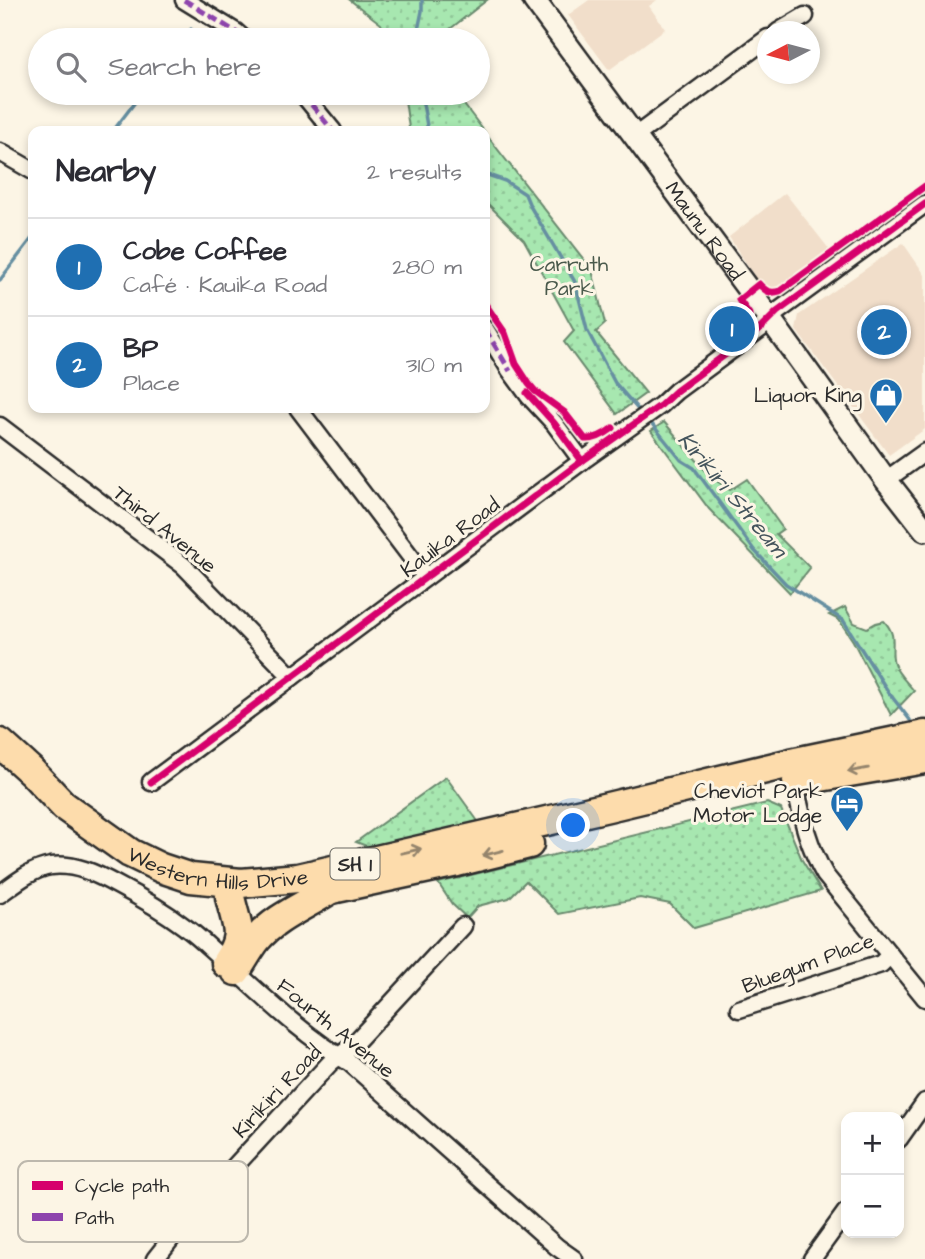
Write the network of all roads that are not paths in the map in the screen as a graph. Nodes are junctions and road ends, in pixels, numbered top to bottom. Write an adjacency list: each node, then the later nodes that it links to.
1 (184, 0): 5 (street)
2 (534, 0): 9 (main road, Maunu Road)
3 (805, 16): 4 (street)
4 (797, 21)
5 (230, 28)
6 (757, 46): 9 (street)
7 (311, 105): 8 (street)
8 (328, 126)
9 (634, 137): 13 (main road, Maunu Road)
10 (0, 152): 11 (street)
11 (28, 169)
12 (925, 204): 13 (street, Kauika Road)
13 (769, 319): 18 (street, Kauika Road); 19 (main road, Maunu Road)
14 (490, 337): 18 (street)
15 (303, 413): 21 (street)
16 (0, 426): 22 (street, Third Avenue)
17 (925, 452): 19 (street)
18 (582, 461): 21 (street, Kauika Road)
19 (886, 480): 20 (main road, Maunu Road)
20 (925, 530)
21 (426, 577): 22 (street, Kauika Road)
22 (292, 677): 28 (street, Kauika Road)
23 (925, 735): 27 (highway, Western Hills Drive / SH 1)
24 (0, 743): 29 (highway, Western Hills Drive / SH 1, one-way to 29)
25 (925, 759): 27 (highway, Western Hills Drive / SH 1, one-way to 27)
26 (0, 768): 32 (highway, Western Hills Drive / SH 1)
27 (793, 772): 29 (highway, Western Hills Drive / SH 1); 34 (street)
28 (151, 782)
29 (610, 816): 30 (highway, Western Hills Drive / SH 1, one-way to 30)
30 (329, 890): 32 (highway, Western Hills Drive / SH 1); 35 (highway)
31 (0, 894): 35 (street, Fourth Avenue)
32 (230, 897): 35 (highway)
33 (463, 926): 38 (street, Kirikiri Road)
34 (890, 955): 36 (street); 37 (street, Bluegum Place)
35 (231, 967): 38 (street, Fourth Avenue)
36 (925, 998)
37 (739, 1009)
38 (338, 1056): 41 (street, Kirikiri Road); 45 (street, Fourth Avenue)
39 (925, 1102): 40 (street)
40 (904, 1132)
41 (240, 1161)
42 (841, 1219): 46 (street)
43 (168, 1242): 44 (street, Kirikiri Road)
44 (155, 1259)
45 (574, 1259)
46 (812, 1259)

